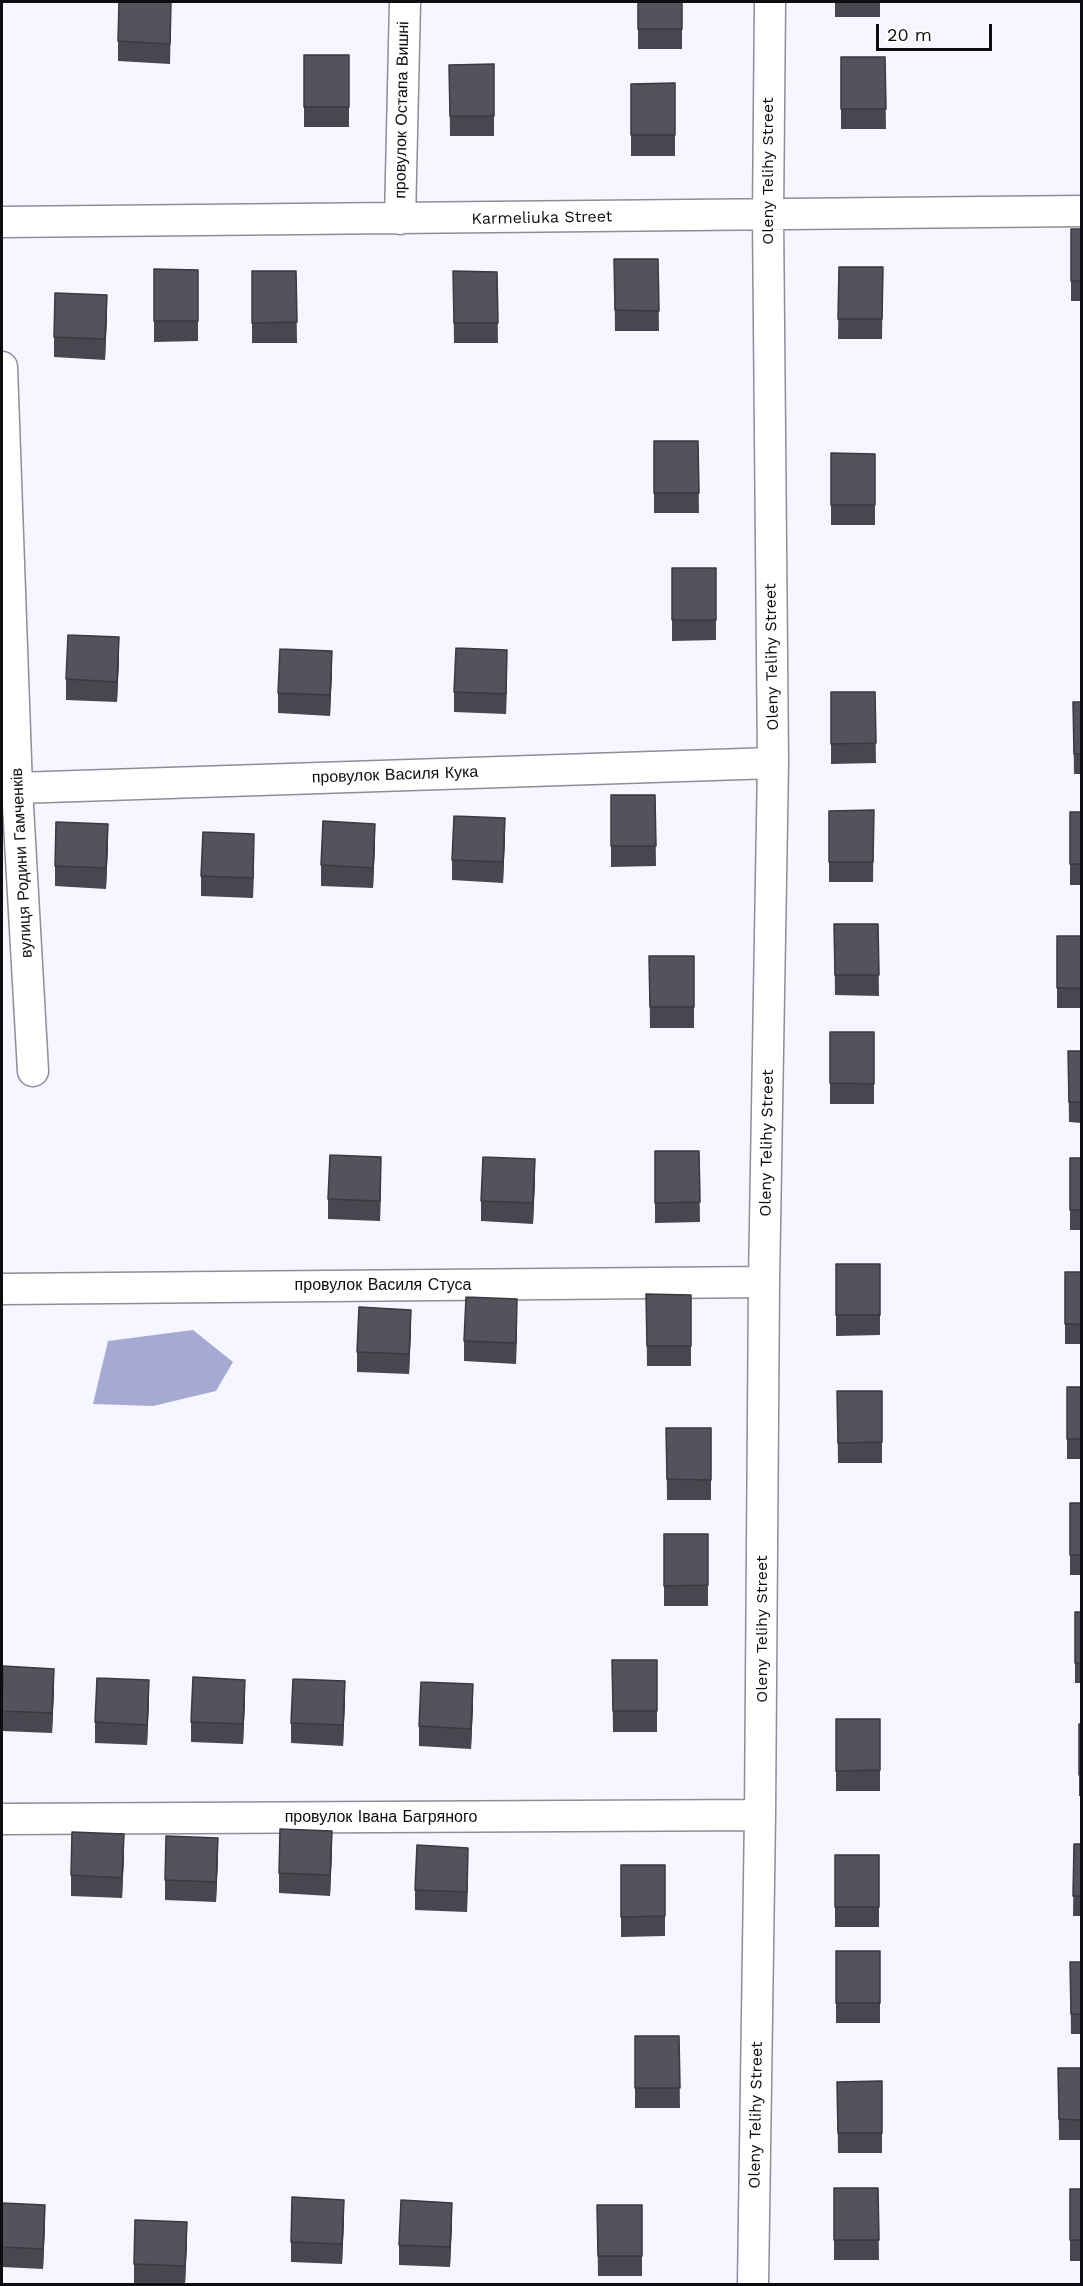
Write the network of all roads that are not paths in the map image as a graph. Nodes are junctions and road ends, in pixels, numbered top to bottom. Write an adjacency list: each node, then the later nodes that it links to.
1 (405, 2): 5 (street, провулок Остапа Вишні)
2 (770, 2): 4 (street, Oleny Telihy Street)
3 (1082, 211): 4 (street, Karmeliuka Street)
4 (768, 216): 5 (street, Karmeliuka Street); 8 (street, Oleny Telihy Street)
5 (400, 219): 6 (street, Karmeliuka Street)
6 (2, 222)
7 (2, 368): 9 (street, вулиця Родини Гамченків)
8 (773, 763): 9 (street, провулок Василя Кука); 11 (street, Oleny Telihy Street)
9 (17, 788): 10 (street, вулиця Родини Гамченків)
10 (33, 1071)
11 (764, 1282): 12 (street, провулок Василя Стуса); 13 (street, Oleny Telihy Street)
12 (2, 1289)
13 (760, 1815): 14 (street, провулок Івана Багряного); 15 (street, Oleny Telihy Street)
14 (2, 1819)
15 (753, 2284)

